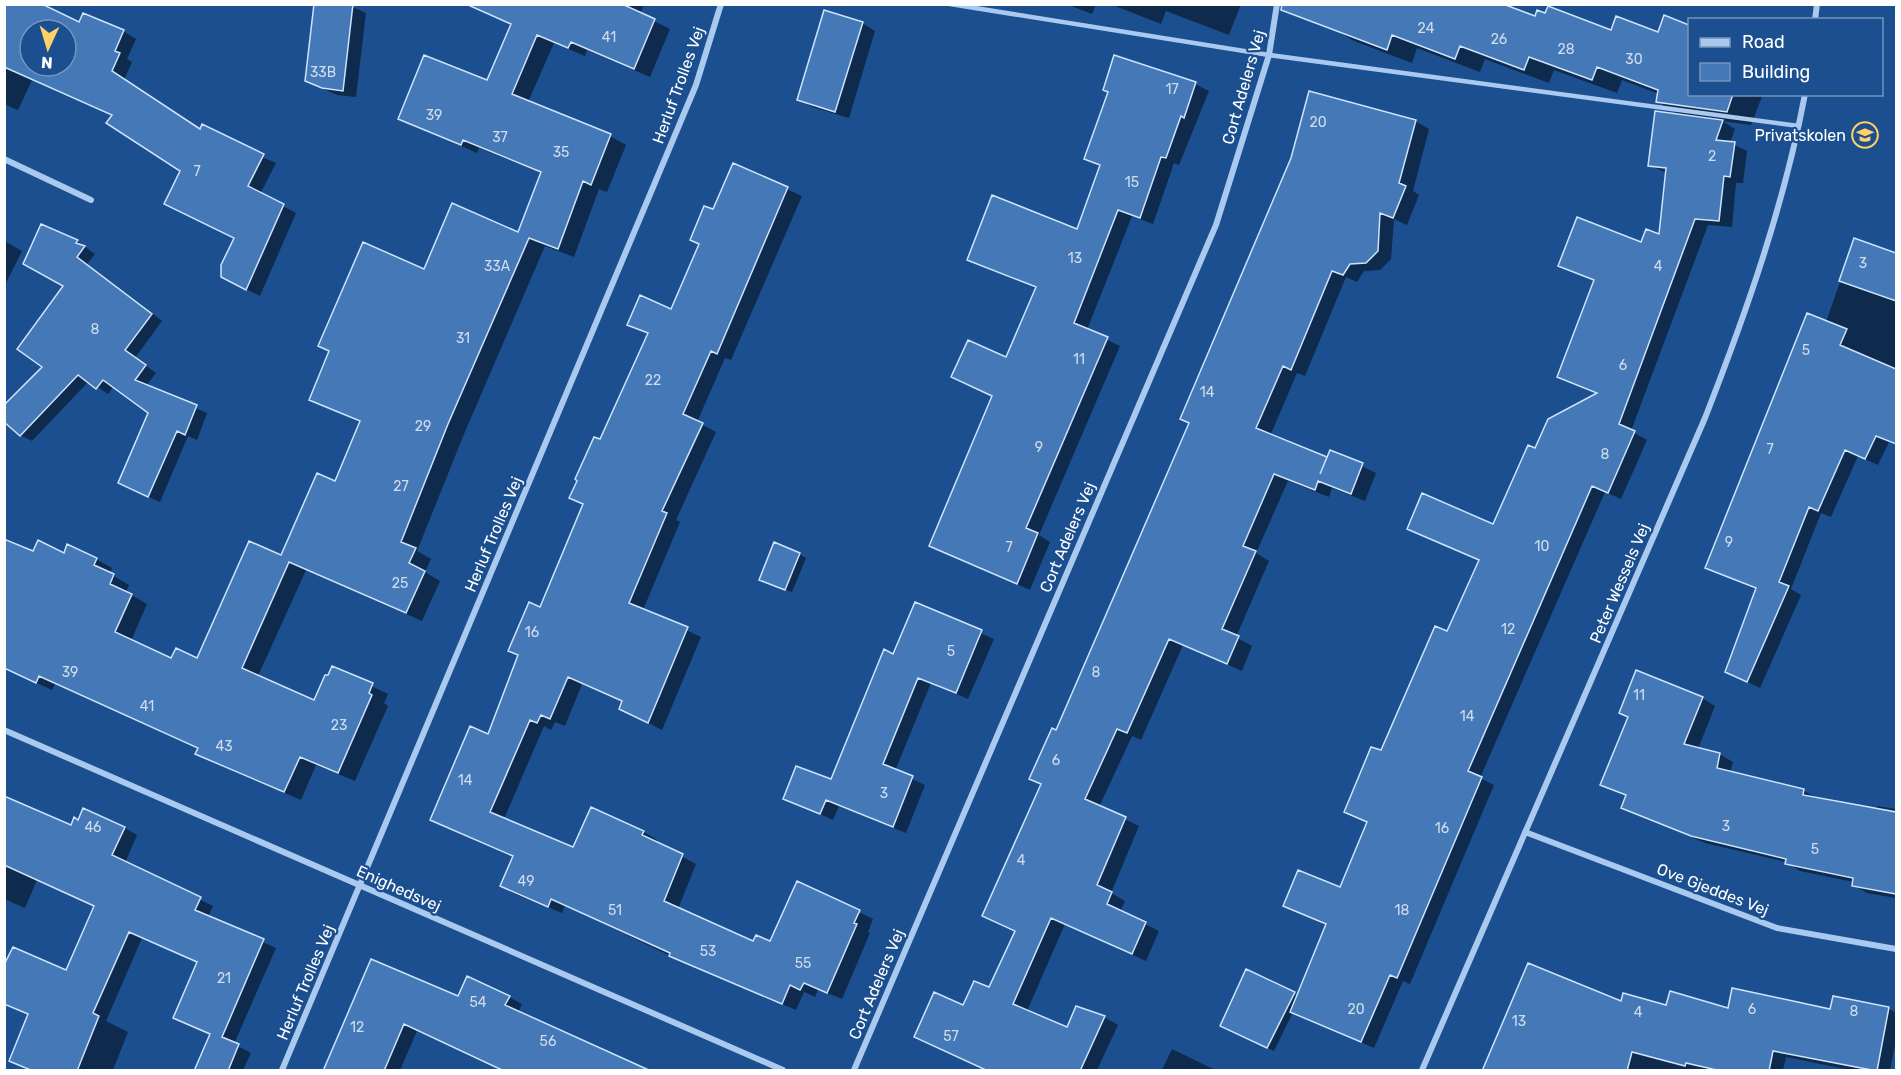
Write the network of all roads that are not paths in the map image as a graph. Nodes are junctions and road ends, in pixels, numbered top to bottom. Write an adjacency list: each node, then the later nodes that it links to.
1 (721, 4): 11 (street, Herluf Trolles Vej)
2 (950, 4): 4 (lane)
3 (1277, 4): 4 (street, Cort Adelers Vej)
4 (1269, 55): 6 (lane); 15 (street, Cort Adelers Vej)
5 (1805, 96): 6 (street, Peter Wessels Vej)
6 (1799, 126): 10 (street, Peter Wessels Vej)
7 (4, 159): 8 (street)
8 (91, 200)
9 (4, 729): 11 (street, Enighedsvej)
10 (1526, 832): 12 (street, Ove Gjeddes Vej); 16 (street, Peter Wessels Vej)
11 (360, 885): 13 (street, Herluf Trolles Vej); 14 (street, Enighedsvej)
12 (1896, 949)
13 (282, 1071)
14 (783, 1071)
15 (854, 1071)
16 (1422, 1071)

